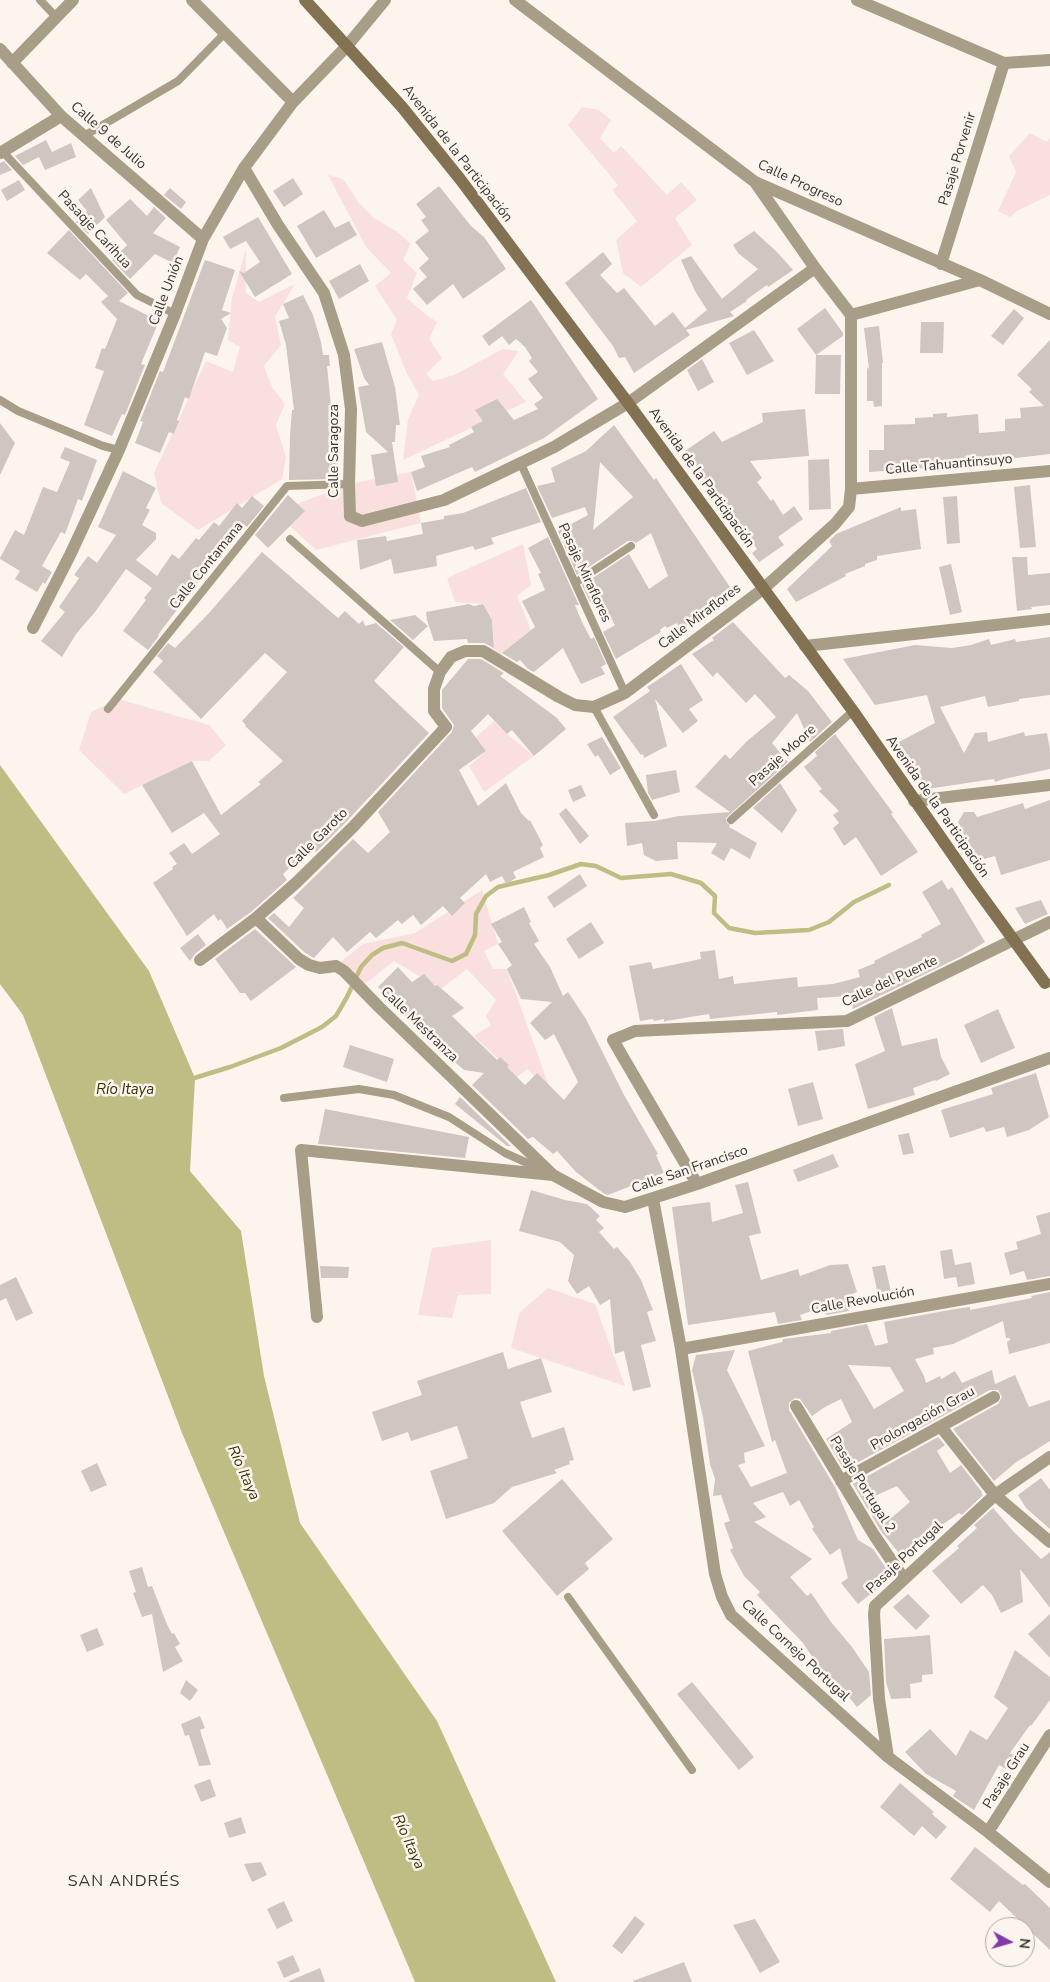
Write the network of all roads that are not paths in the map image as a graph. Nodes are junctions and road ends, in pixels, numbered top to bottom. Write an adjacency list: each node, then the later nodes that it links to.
1 (40, 0): 9 (lane)
2 (74, 0): 9 (street)
3 (192, 0): 10 (street)
4 (305, 0): 11 (main road, Avenida de la Participación)
5 (385, 0): 11 (street, Calle Unión)
6 (515, 0): 21 (street, Calle Progreso)
7 (857, 0): 8 (street)
8 (869, 3): 15 (street)
9 (56, 17): 14 (street)
10 (225, 33): 16 (street); 18 (lane)
11 (347, 46): 16 (street, Calle Unión); 30 (main road, Avenida de la Participación)
12 (0, 49): 14 (street, Calle 9 de Julio)
13 (1050, 60): 15 (street)
14 (12, 63): 17 (street, Calle 9 de Julio)
15 (1004, 63): 23 (street, Pasaje Porvenir)
16 (293, 102): 20 (street, Calle Unión)
17 (61, 116): 18 (street, Calle 9 de Julio); 19 (street)
18 (84, 136): 22 (street, Calle 9 de Julio)
19 (1, 152): 26 (lane, Pasaqje Carihua)
20 (244, 168): 22 (street, Calle Unión); 34 (street, Calle Saragoza)
21 (755, 182): 23 (street, Calle Progreso); 24 (street)
22 (202, 239): 26 (street, Calle Unión)
23 (941, 264): 25 (street, Calle Progreso)
24 (816, 268): 28 (street); 30 (street, Calle Saragoza)
25 (980, 280): 27 (street, Calle Progreso); 28 (street)
26 (175, 314): 31 (street, Calle Unión)
27 (1050, 314)
28 (852, 315): 35 (street, Calle Miraflores)
29 (0, 400): 31 (lane)
30 (628, 403): 32 (street, Calle Saragoza); 39 (main road, Avenida de la Participación)
31 (119, 450): 41 (street, Calle Unión)
32 (520, 464): 34 (street, Calle Saragoza); 38 (lane, Pasaje Miraflores)
33 (1050, 471): 35 (street, Calle Tahuantinsuyo)
34 (349, 484): 46 (lane, Calle Contamana)
35 (851, 489): 39 (street, Calle Miraflores)
36 (290, 539): 43 (lane)
37 (631, 546): 38 (lane)
38 (575, 583): 44 (lane, Pasaje Miraflores)
39 (763, 589): 42 (main road, Avenida de la Participación); 44 (street, Calle Miraflores)
40 (1050, 620): 42 (street)
41 (32, 628)
42 (806, 646): 47 (main road, Avenida de la Participación)
43 (440, 672): 45 (street); 52 (street, Calle Garoto)
44 (625, 693): 45 (street, Calle Miraflores)
45 (594, 707): 50 (lane)
46 (108, 709)
47 (853, 712): 49 (main road, Avenida de la Participación); 51 (lane, Pasaje Moore)
48 (1050, 785): 49 (street)
49 (914, 800): 55 (main road, Avenida de la Participación, bridge)
50 (654, 815)
51 (731, 820)
52 (256, 918): 54 (street, Calle Garoto); 58 (street, Calle Mestranza)
53 (1050, 922): 59 (street, Calle del Puente)
54 (200, 960)
55 (1048, 987)
56 (1050, 1058): 59 (street, Calle San Francisco)
57 (284, 1098): 58 (lane)
58 (553, 1175): 60 (street, Calle San Francisco); 62 (street, Calle San Francisco)
59 (697, 1184): 60 (street, Calle San Francisco)
60 (653, 1199): 63 (street, Calle Cornejo Portugal)
61 (1050, 1284): 63 (street, Calle Revolución)
62 (317, 1317)
63 (681, 1349): 74 (street, Calle Cornejo Portugal)
64 (994, 1397): 66 (street, Prolongación Grau)
65 (796, 1406): 68 (street, Pasaje Portugal 2)
66 (942, 1427): 68 (street, Prolongación Grau); 69 (street)
67 (1050, 1457): 69 (street, Pasaje Portugal)
68 (841, 1482): 71 (street, Pasaje Portugal 2)
69 (996, 1495): 70 (street); 71 (street, Pasaje Portugal)
70 (1050, 1542)
71 (904, 1579): 74 (street, Pasaje Portugal)
72 (568, 1597): 75 (lane)
73 (1050, 1735): 76 (street, Pasaje Grau)
74 (888, 1757): 76 (street, Calle Cornejo Portugal)
75 (692, 1770)
76 (988, 1832): 77 (street, Calle Cornejo Portugal)
77 (1050, 1882)

